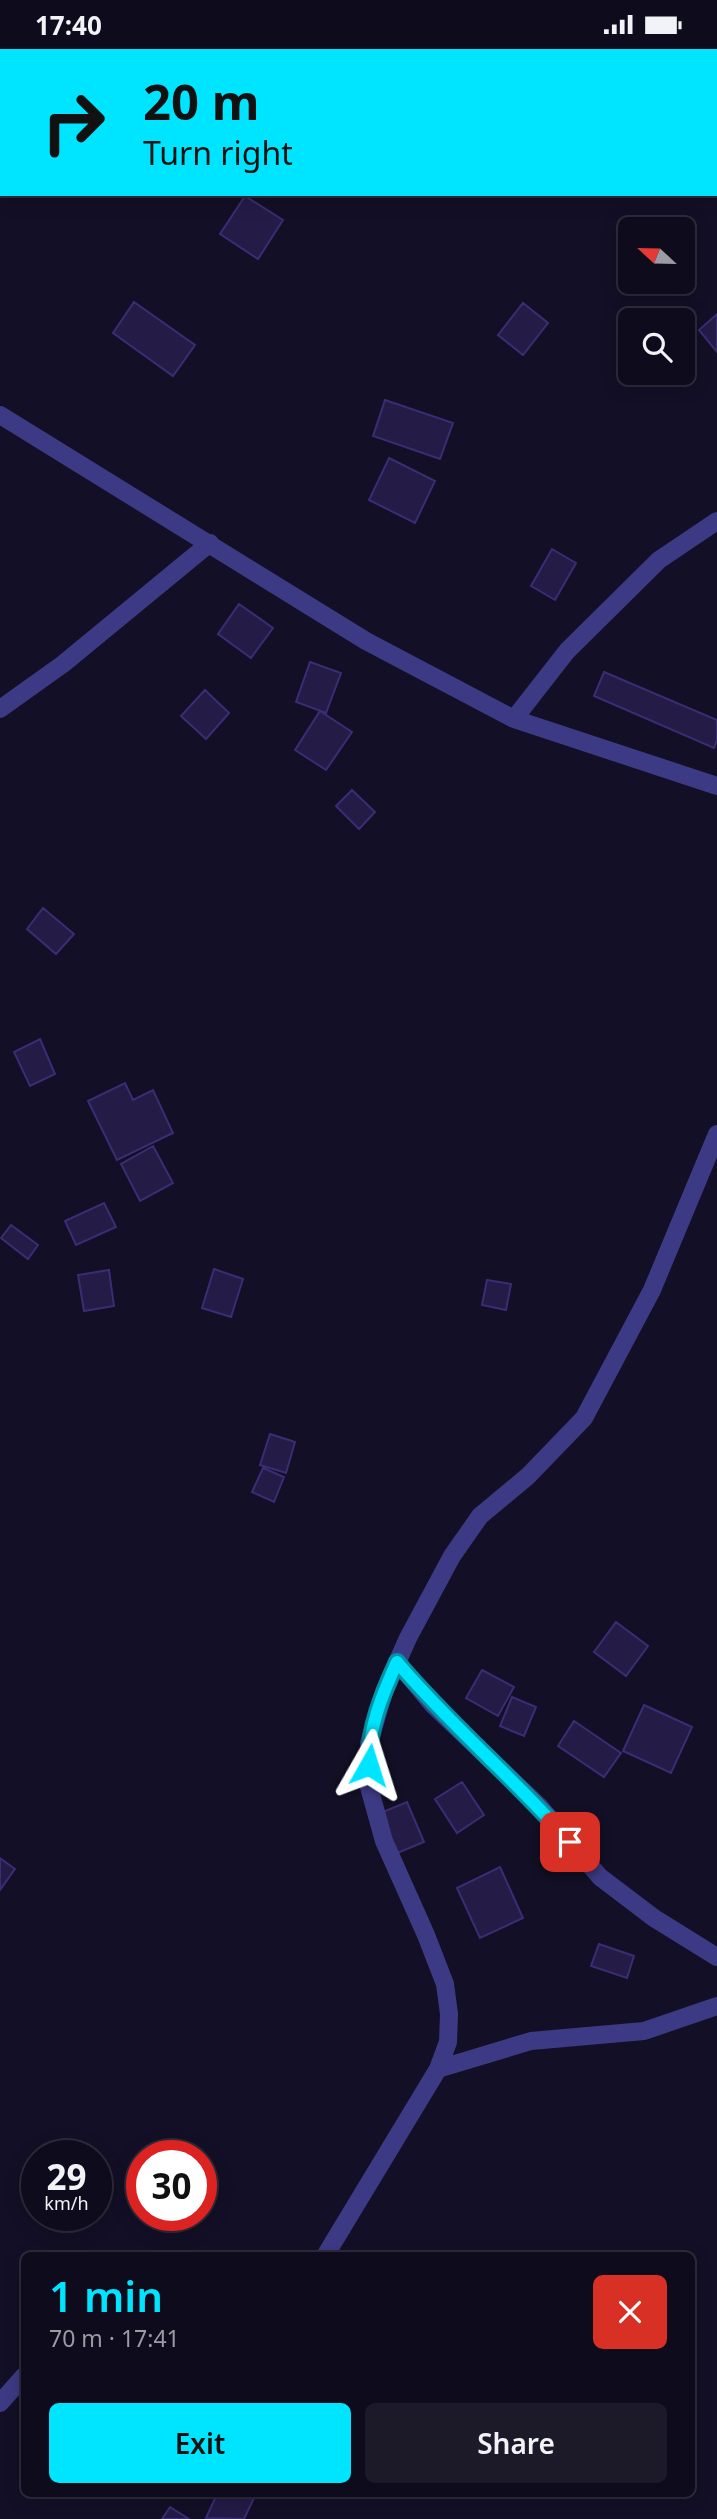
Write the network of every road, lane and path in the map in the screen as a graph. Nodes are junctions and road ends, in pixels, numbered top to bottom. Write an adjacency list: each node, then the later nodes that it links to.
1 (0, 415): 3 (street)
2 (717, 521): 5 (street)
3 (210, 543): 4 (street); 5 (street)
4 (0, 709)
5 (514, 719): 6 (street)
6 (717, 786)
7 (717, 1134): 8 (street)
8 (397, 1662): 9 (street); 11 (street)
9 (717, 1957)
10 (717, 2006): 11 (street)
11 (438, 2070): 12 (street)
12 (327, 2252)
13 (21, 2379): 14 (street)
14 (0, 2403)

